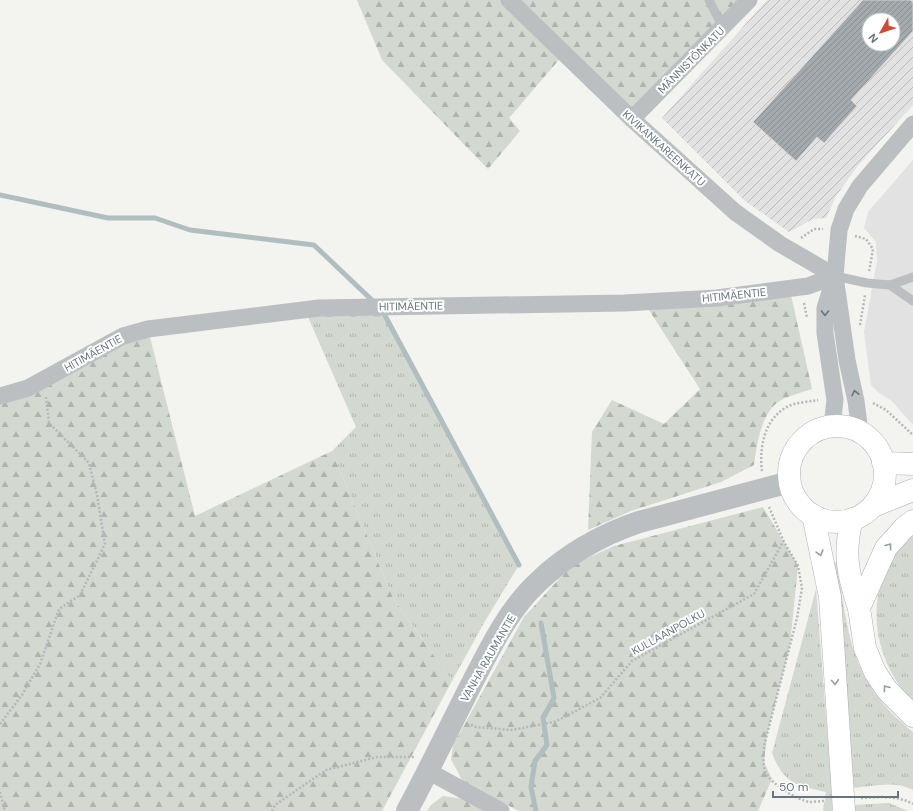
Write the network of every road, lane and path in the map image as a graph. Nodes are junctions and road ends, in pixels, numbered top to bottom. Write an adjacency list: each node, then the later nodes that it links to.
1 (509, 0): 5 (street, KIVIKANKAREENKATU)
2 (709, 0): 4 (lane)
3 (749, 0): 4 (street, MÄNNISTÖNKATU)
4 (723, 28): 5 (street, MÄNNISTÖNKATU)
5 (632, 119): 7 (street, KIVIKANKAREENKATU)
6 (913, 124): 7 (street)
7 (835, 276): 9 (lane); 11 (street, HITIMÄENTIE); 13 (street, one-way to 13); 14 (street, one-way to 7)
8 (913, 277): 9 (lane)
9 (890, 285): 10 (lane)
10 (913, 301)
11 (44, 380): 12 (street, HITIMÄENTIE); 28 (path)
12 (0, 396)
13 (832, 426): 14 (main road); 17 (main road)
14 (860, 432): 15 (main road)
15 (883, 463): 16 (main road); 20 (main road)
16 (913, 464)
17 (790, 482): 18 (street, VANHA RAUMANTIE); 21 (main road)
18 (764, 489): 24 (path); 27 (street, VANHA RAUMANTIE)
19 (913, 490): 20 (main road)
20 (873, 506): 22 (main road)
21 (813, 515): 22 (main road); 33 (main road, one-way to 33)
22 (852, 519): 25 (main road)
23 (913, 521): 25 (main road, one-way to 23)
24 (784, 542): 27 (path, KULLAANPOLKU); 31 (path)
25 (859, 608): 26 (main road, one-way to 25)
26 (913, 716)
27 (455, 717): 29 (street, VANHA RAUMANTIE)
28 (0, 724)
29 (432, 764): 35 (path); 36 (street, VANHA RAUMANTIE); 37 (street)
30 (0, 792): 34 (path)
31 (825, 801)
32 (913, 804): 33 (path)
33 (852, 805)
34 (6, 811)
35 (272, 811)
36 (407, 811)
37 (501, 811)

